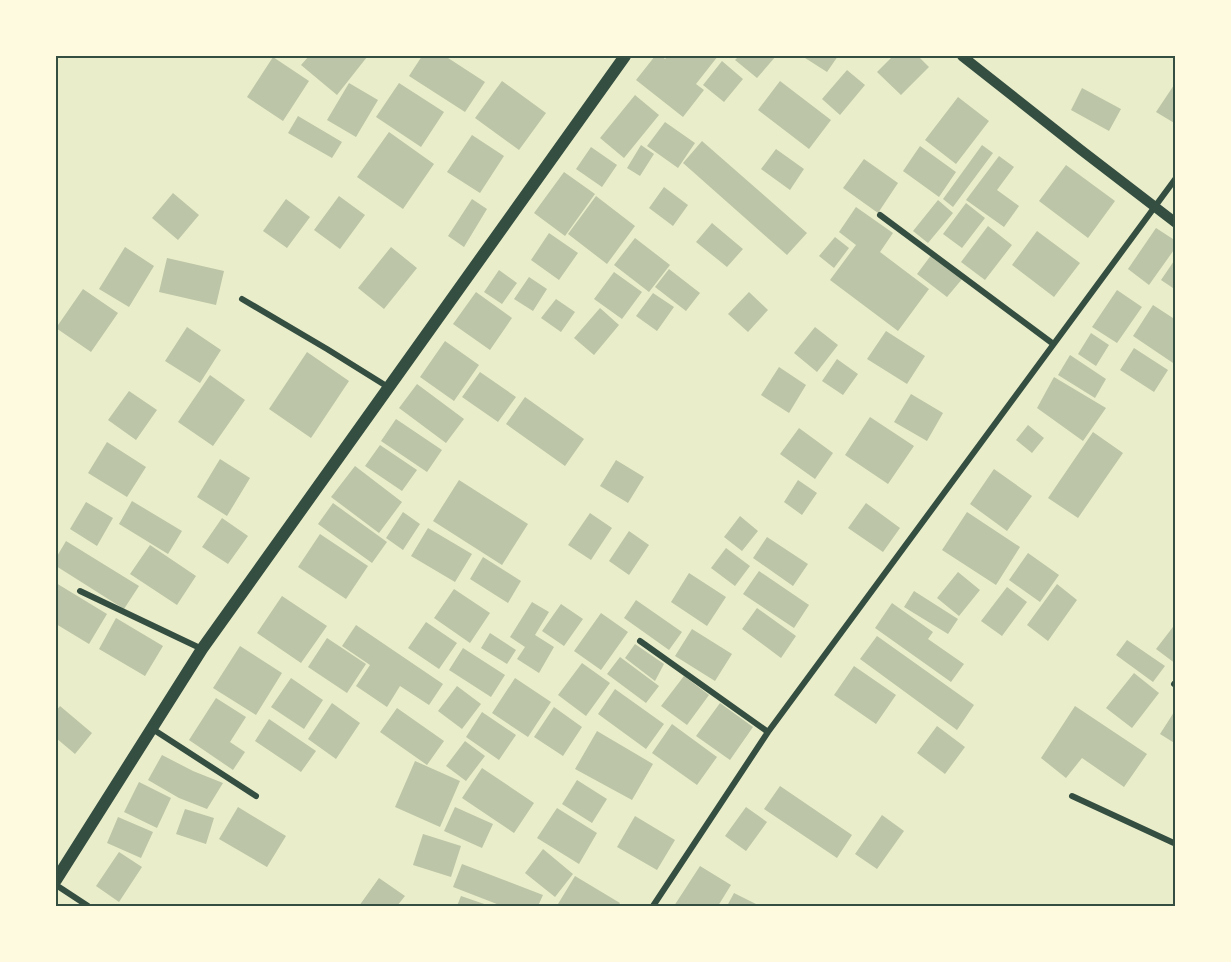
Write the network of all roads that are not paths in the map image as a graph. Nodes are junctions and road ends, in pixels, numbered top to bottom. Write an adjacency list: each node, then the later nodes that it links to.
1 (625, 56): 9 (main road)
2 (962, 56): 4 (street)
3 (1176, 178): 4 (street)
4 (1154, 205): 6 (street); 8 (street)
5 (880, 215): 8 (street)
6 (1176, 223)
7 (242, 299): 9 (street)
8 (1052, 343): 14 (street)
9 (388, 387): 12 (main road)
10 (80, 591): 12 (street)
11 (640, 641): 14 (street)
12 (202, 649): 13 (main road)
13 (151, 728): 15 (street); 18 (main road)
14 (768, 732): 21 (street)
15 (256, 796)
16 (1072, 796): 17 (street)
17 (1176, 844)
18 (56, 879)
19 (56, 885): 20 (street)
20 (88, 906)
21 (653, 906)

